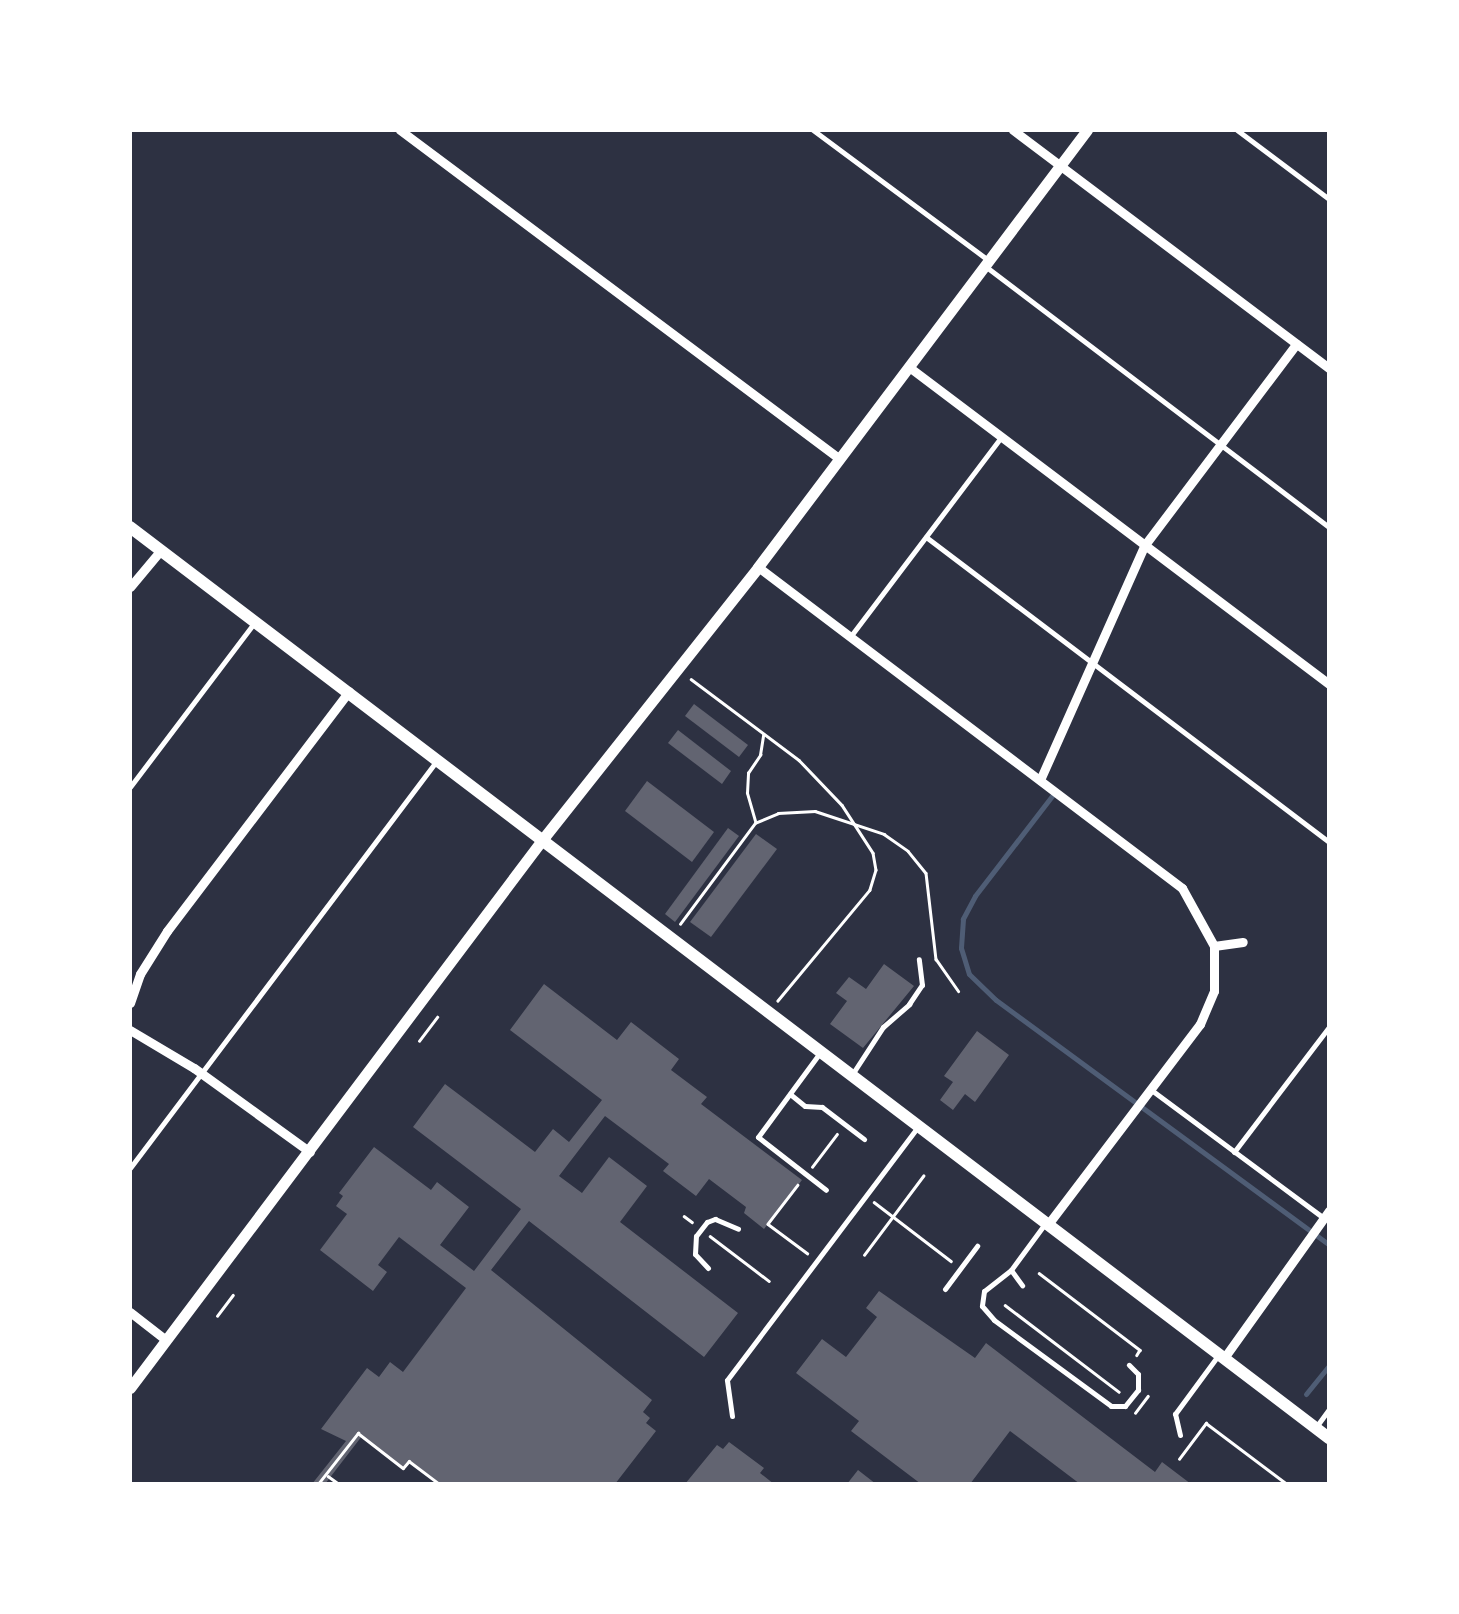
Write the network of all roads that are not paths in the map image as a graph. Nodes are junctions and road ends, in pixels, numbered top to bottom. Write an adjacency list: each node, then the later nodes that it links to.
1 (400, 130): 14 (street)
2 (813, 130): 8 (lane)
3 (1013, 130): 6 (street)
4 (1088, 130): 6 (street)
5 (1237, 130): 7 (lane)
6 (1060, 166): 8 (street); 9 (street)
7 (1329, 199)
8 (987, 263): 10 (street); 13 (lane)
9 (1296, 344): 11 (street); 13 (street)
10 (909, 368): 12 (street); 14 (street)
11 (1329, 368)
12 (1001, 437): 17 (lane); 18 (street)
13 (1220, 444): 15 (lane); 18 (street)
14 (840, 459): 20 (street)
15 (1329, 526)
16 (130, 527): 19 (main road)
17 (926, 536): 23 (lane); 24 (lane)
18 (1144, 546): 24 (street); 25 (street)
19 (161, 550): 21 (street); 22 (main road)
20 (758, 568): 23 (street); 30 (street)
21 (130, 588)
22 (256, 620): 26 (main road); 29 (lane)
23 (850, 637): 28 (street)
24 (1094, 664): 28 (street); 31 (lane)
25 (1329, 684)
26 (349, 690): 27 (main road); 35 (street)
27 (438, 760): 30 (main road); 39 (lane)
28 (1040, 780): 33 (street)
29 (130, 787)
30 (542, 840): 38 (main road); 45 (street)
31 (1329, 842)
32 (1243, 942): 33 (street)
33 (1214, 946): 41 (street)
34 (919, 959): 40 (lane)
35 (130, 1003)
36 (1329, 1028): 46 (lane)
37 (130, 1030): 39 (street)
38 (821, 1052): 40 (main road); 42 (lane)
39 (200, 1072): 45 (street); 47 (lane)
40 (852, 1075): 43 (main road)
41 (1150, 1089): 46 (lane); 50 (street)
42 (790, 1094): 44 (lane); 48 (lane)
43 (918, 1126): 50 (main road); 63 (lane)
44 (864, 1139)
45 (310, 1152): 58 (street)
46 (1234, 1152): 49 (lane)
47 (130, 1167)
48 (826, 1190)
49 (1326, 1215): 59 (street)
50 (1047, 1224): 54 (lane); 59 (main road)
51 (738, 1229): 53 (lane)
52 (976, 1246): 56 (lane)
53 (708, 1268)
54 (1011, 1270): 55 (lane); 60 (lane)
55 (1022, 1285)
56 (945, 1289)
57 (130, 1312): 58 (street)
58 (166, 1340): 61 (street)
59 (1221, 1356): 64 (main road); 65 (lane)
60 (1129, 1365)
61 (130, 1388)
62 (1329, 1409): 64 (lane)
63 (732, 1416)
64 (1316, 1428): 66 (main road)
65 (1180, 1435)
66 (1329, 1438)

